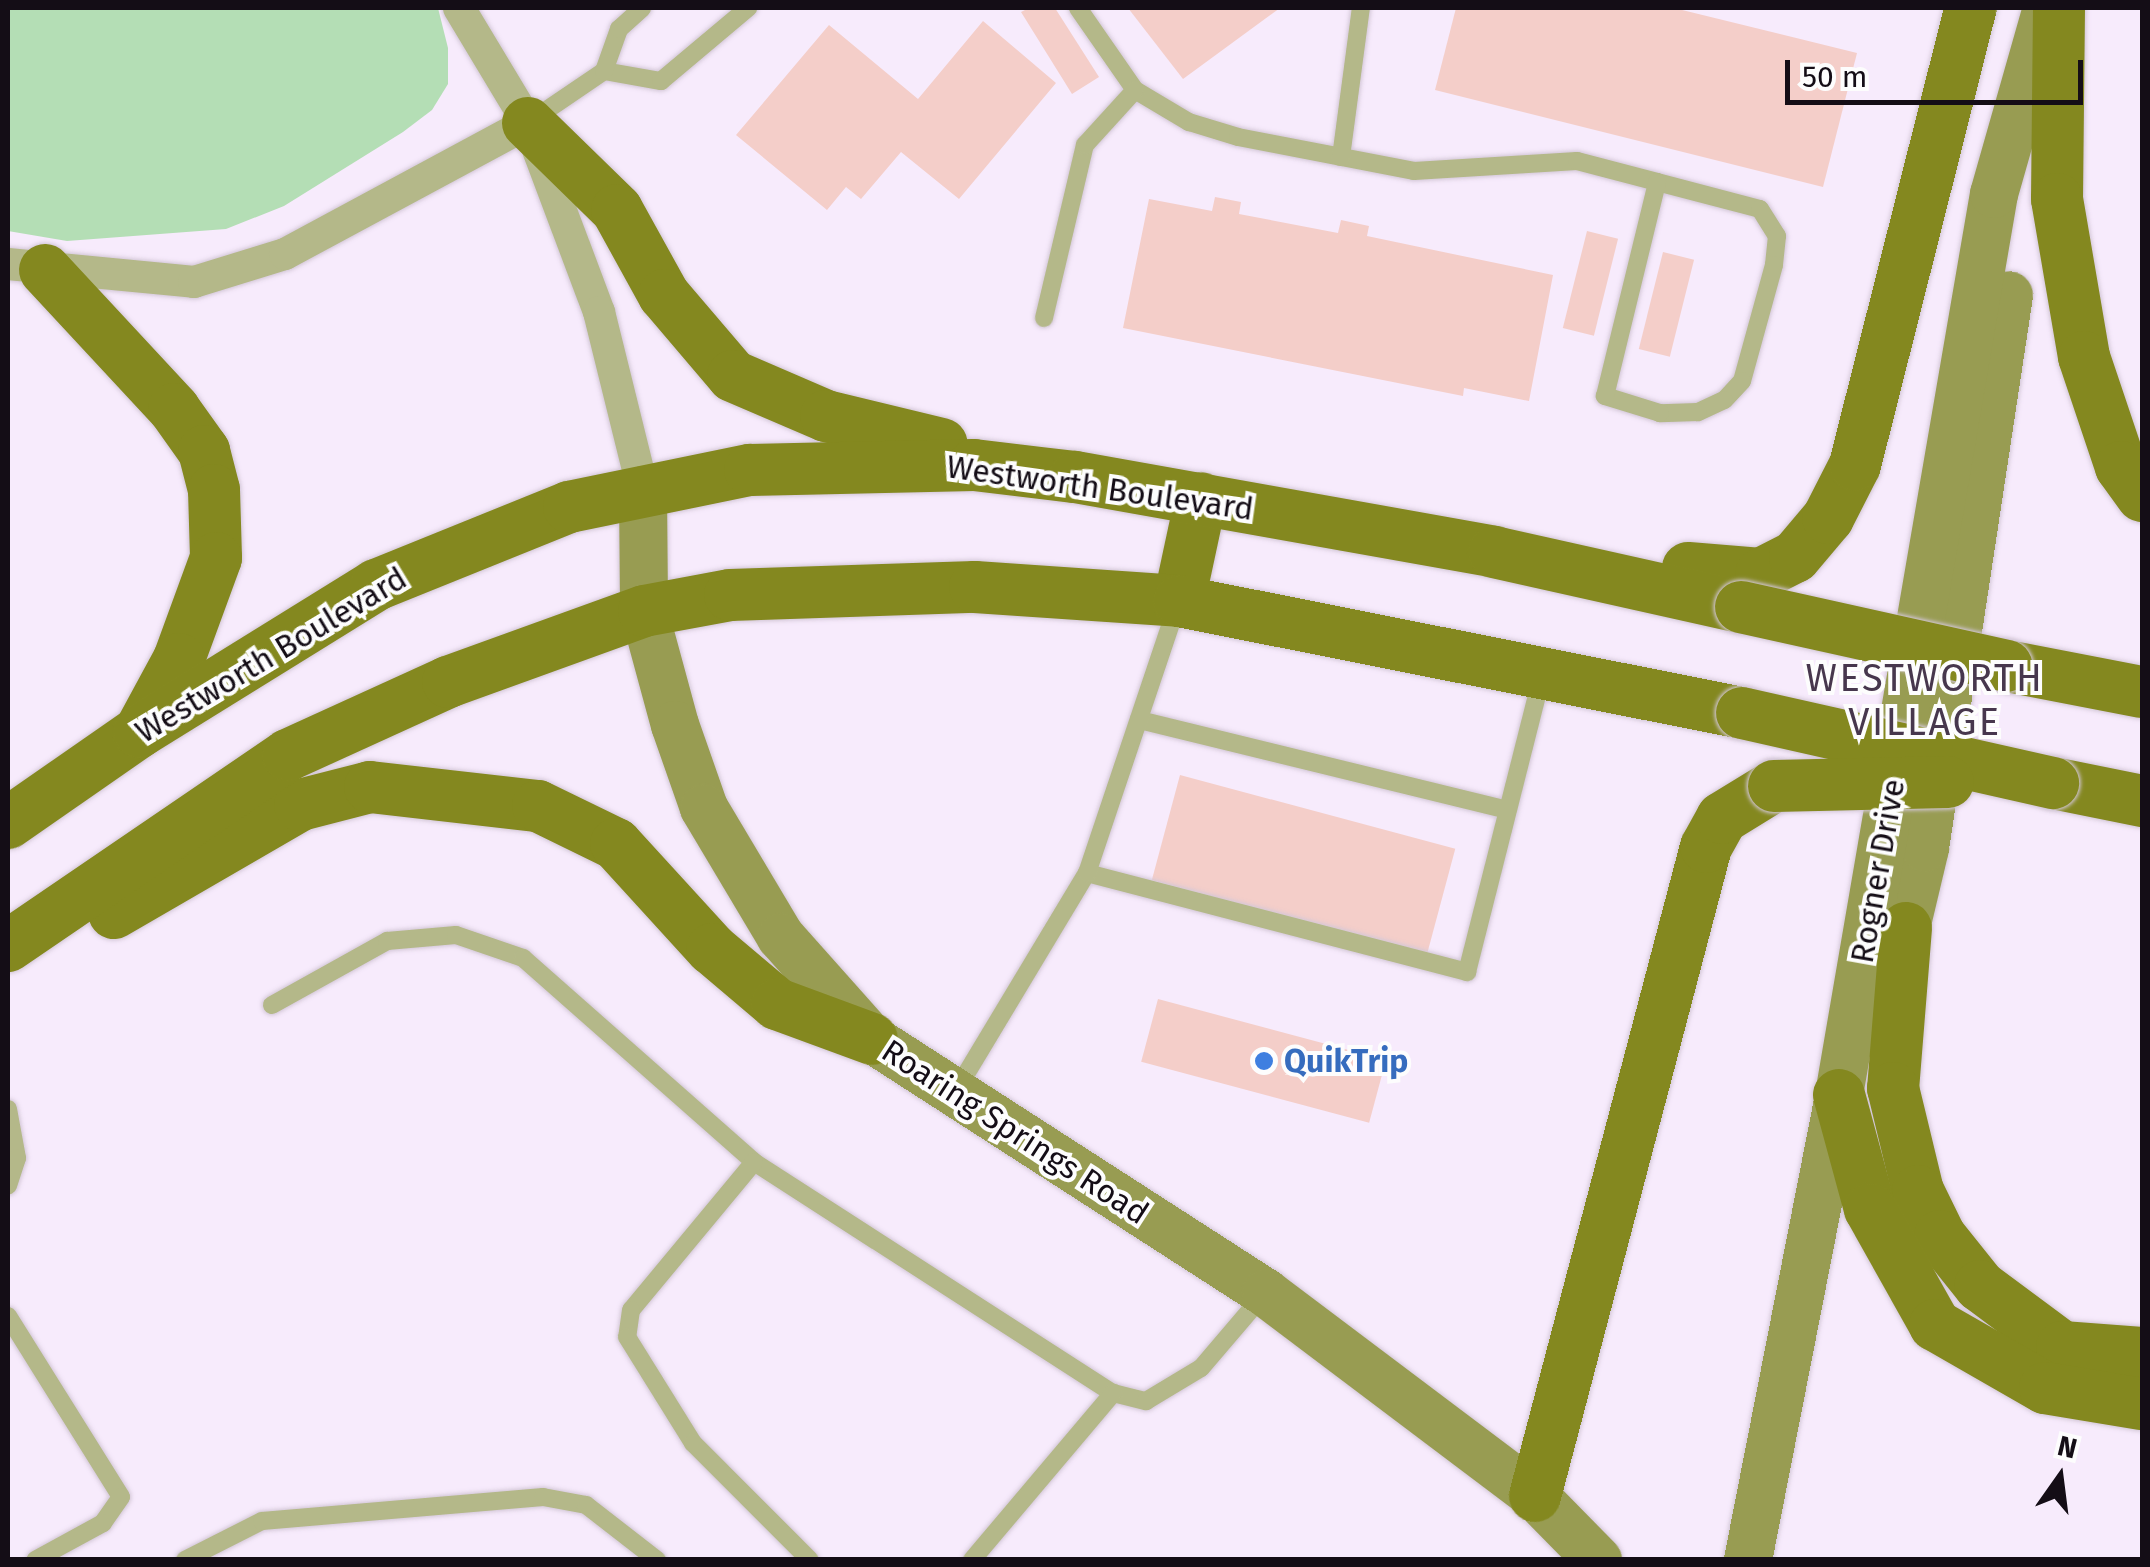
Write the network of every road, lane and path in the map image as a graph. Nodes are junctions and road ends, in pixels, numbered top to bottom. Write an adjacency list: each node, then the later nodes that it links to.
1 (459, 8): 10 (street)
2 (642, 8): 8 (lane)
3 (748, 8): 8 (lane)
4 (1078, 8): 9 (lane)
5 (1361, 8): 11 (lane)
6 (1970, 8): 19 (main road)
7 (2053, 8): 17 (main road); 31 (street, Rogner Drive); 36 (street, Rogner Drive)
8 (604, 70): 10 (lane)
9 (1136, 90): 11 (lane); 14 (lane)
10 (528, 123): 13 (street); 15 (main road); 16 (street)
11 (1341, 157): 12 (lane)
12 (1657, 182): 12 (lane)
13 (26, 267): 25 (main road)
14 (1044, 318)
15 (1075, 477): 16 (main road, Westworth Boulevard); 18 (main road, Westworth Boulevard)
16 (644, 490): 21 (street, Roaring Springs Road); 25 (main road, Westworth Boulevard)
17 (2142, 496)
18 (1201, 498): 19 (main road, Westworth Boulevard); 20 (main road)
19 (1494, 552): 23 (main road, Westworth Boulevard, bridge)
20 (1179, 601): 21 (main road); 22 (main road); 24 (lane)
21 (644, 611): 32 (main road); 35 (street, Roaring Springs Road)
22 (1542, 674): 26 (main road, bridge); 28 (lane)
23 (2142, 692)
24 (1139, 720): 28 (lane); 30 (lane)
25 (139, 732): 29 (main road, Westworth Boulevard)
26 (2053, 783): 27 (main road); 46 (main road, bridge)
27 (2134, 804)
28 (1508, 810): 30 (lane)
29 (8, 823)
30 (1087, 873): 37 (lane)
31 (1906, 928): 43 (main road)
32 (8, 946)
33 (8, 969): 35 (main road)
34 (272, 1005): 39 (lane)
35 (872, 1038): 37 (street, Roaring Springs Road)
36 (1839, 1095): 45 (main road); 53 (street, Rogner Drive)
37 (952, 1096): 41 (street, Roaring Springs Road)
38 (8, 1108): 40 (lane)
39 (754, 1162): 44 (lane); 50 (lane)
40 (8, 1186)
41 (1266, 1293): 44 (lane); 46 (street, Roaring Springs Road)
42 (8, 1316): 47 (lane)
43 (2142, 1353)
44 (1112, 1393): 51 (lane)
45 (2142, 1404)
46 (1535, 1496): 52 (street, Roaring Springs Road)
47 (36, 1560)
48 (184, 1560): 49 (lane)
49 (657, 1560)
50 (810, 1560)
51 (972, 1560)
52 (1598, 1560)
53 (1748, 1560)

